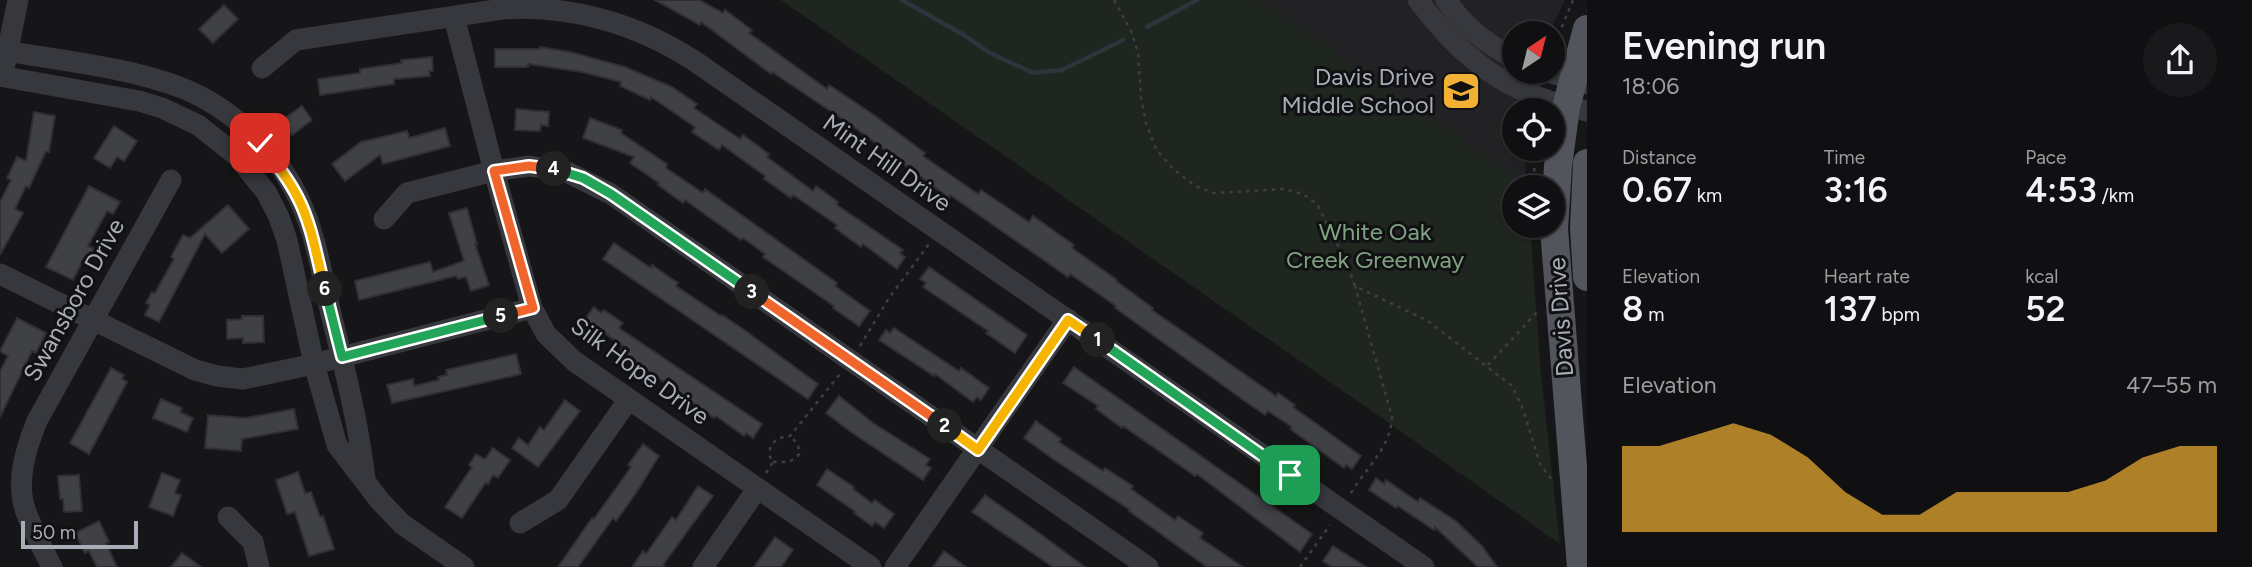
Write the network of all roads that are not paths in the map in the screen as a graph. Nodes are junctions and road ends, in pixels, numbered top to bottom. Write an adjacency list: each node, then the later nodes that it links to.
1 (18, 0): 6 (street)
2 (1418, 0): 10 (street)
3 (1446, 0): 7 (street)
4 (454, 17): 8 (street, Mint Hill Drive); 12 (street, Silk Hope Drive); 18 (street, Mint Hill Drive)
5 (1587, 29): 10 (main road, Davis Drive)
6 (4, 51): 9 (street); 20 (street)
7 (1502, 52)
8 (262, 68)
9 (1, 76): 21 (street)
10 (1572, 91): 36 (main road, Davis Drive)
11 (1587, 163): 16 (main road, Davis Drive)
12 (494, 171): 14 (street); 17 (street, Silk Hope Drive); 23 (street)
13 (171, 180): 19 (street, Swansboro Drive)
14 (384, 219)
15 (0, 274): 19 (street)
16 (1587, 277)
17 (533, 308): 20 (street); 22 (street, Silk Hope Drive)
18 (1068, 320): 23 (street); 35 (street, Mint Hill Drive)
19 (93, 321): 21 (street); 28 (street, Swansboro Drive)
20 (342, 357): 21 (street); 24 (street)
21 (314, 364): 24 (street)
22 (629, 399): 25 (street, Silk Hope Drive); 27 (street)
23 (978, 450): 33 (street); 34 (street)
24 (365, 481): 30 (street)
25 (757, 489): 31 (street); 32 (street, Silk Hope Drive)
26 (228, 517): 29 (street)
27 (520, 523)
28 (52, 567)
29 (259, 567)
30 (464, 567)
31 (703, 567)
32 (871, 567)
33 (895, 567)
34 (1148, 567)
35 (1424, 567)
36 (1581, 567)

